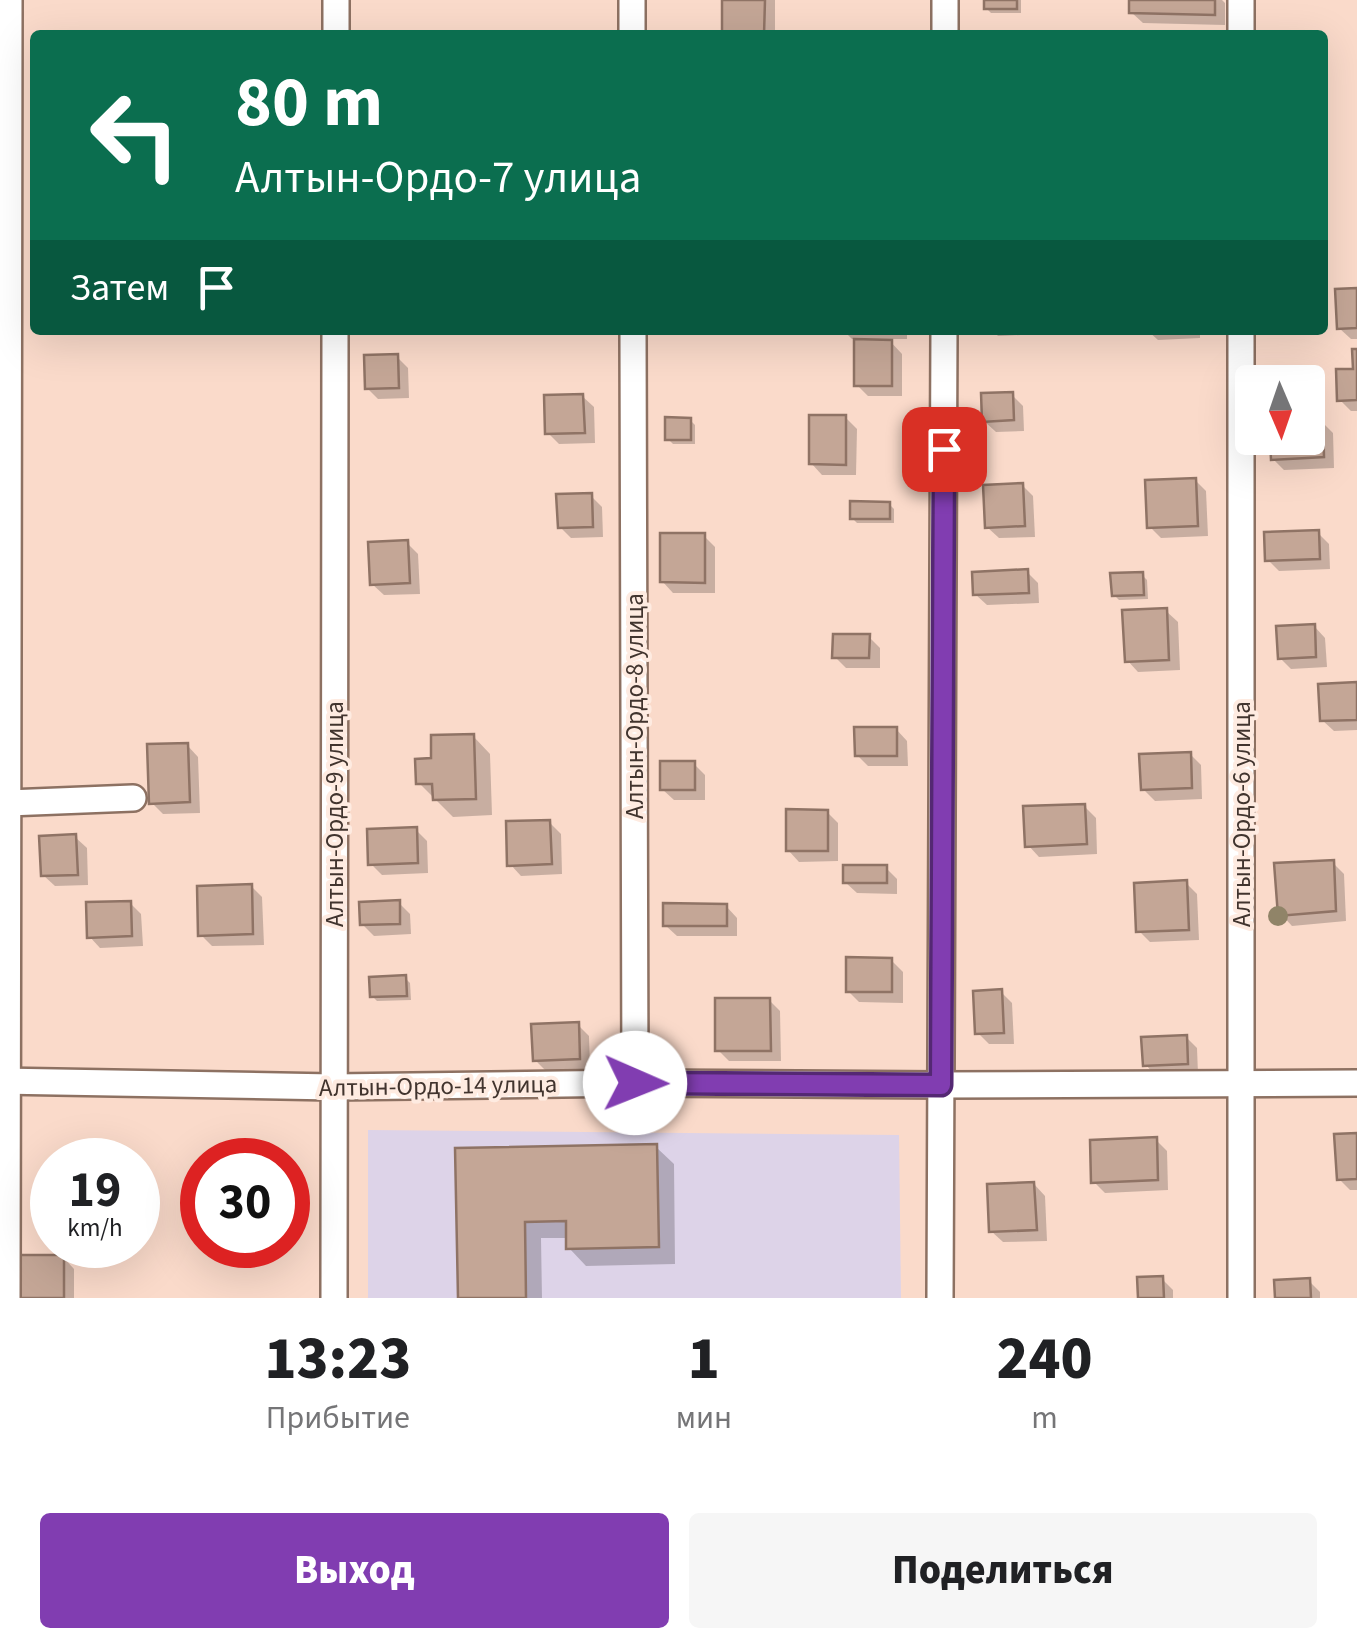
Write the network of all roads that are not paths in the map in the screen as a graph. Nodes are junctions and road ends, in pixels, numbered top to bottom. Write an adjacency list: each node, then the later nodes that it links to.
1 (9, 0): 15 (street)
2 (336, 0): 6 (street)
3 (632, 0): 7 (street)
4 (945, 0): 8 (street)
5 (1241, 0): 9 (street)
6 (336, 30)
7 (632, 30)
8 (945, 30)
9 (1241, 30)
10 (335, 335): 21 (street, Алтын-Ордо-9 улица)
11 (633, 335): 17 (street, Алтын-Ордо-8 улица)
12 (944, 335): 20 (street)
13 (1241, 335): 18 (street, Алтын-Ордо-6 улица)
14 (133, 798): 15 (street)
15 (8, 803): 16 (street)
16 (4, 1081): 21 (street, Алтын-Ордо-14 улица); 22 (street)
17 (635, 1083): 20 (street, Алтын-Ордо-14 улица); 21 (street, Алтын-Ордо-14 улица)
18 (1241, 1083): 19 (street, Алтын-Ордо-14 улица); 20 (street, Алтын-Ордо-14 улица); 25 (street, Алтын-Ордо-6 улица)
19 (1357, 1083)
20 (941, 1085): 24 (street)
21 (333, 1087): 23 (street, Алтын-Ордо-9 улица)
22 (7, 1298)
23 (334, 1298)
24 (940, 1298)
25 (1240, 1298)

